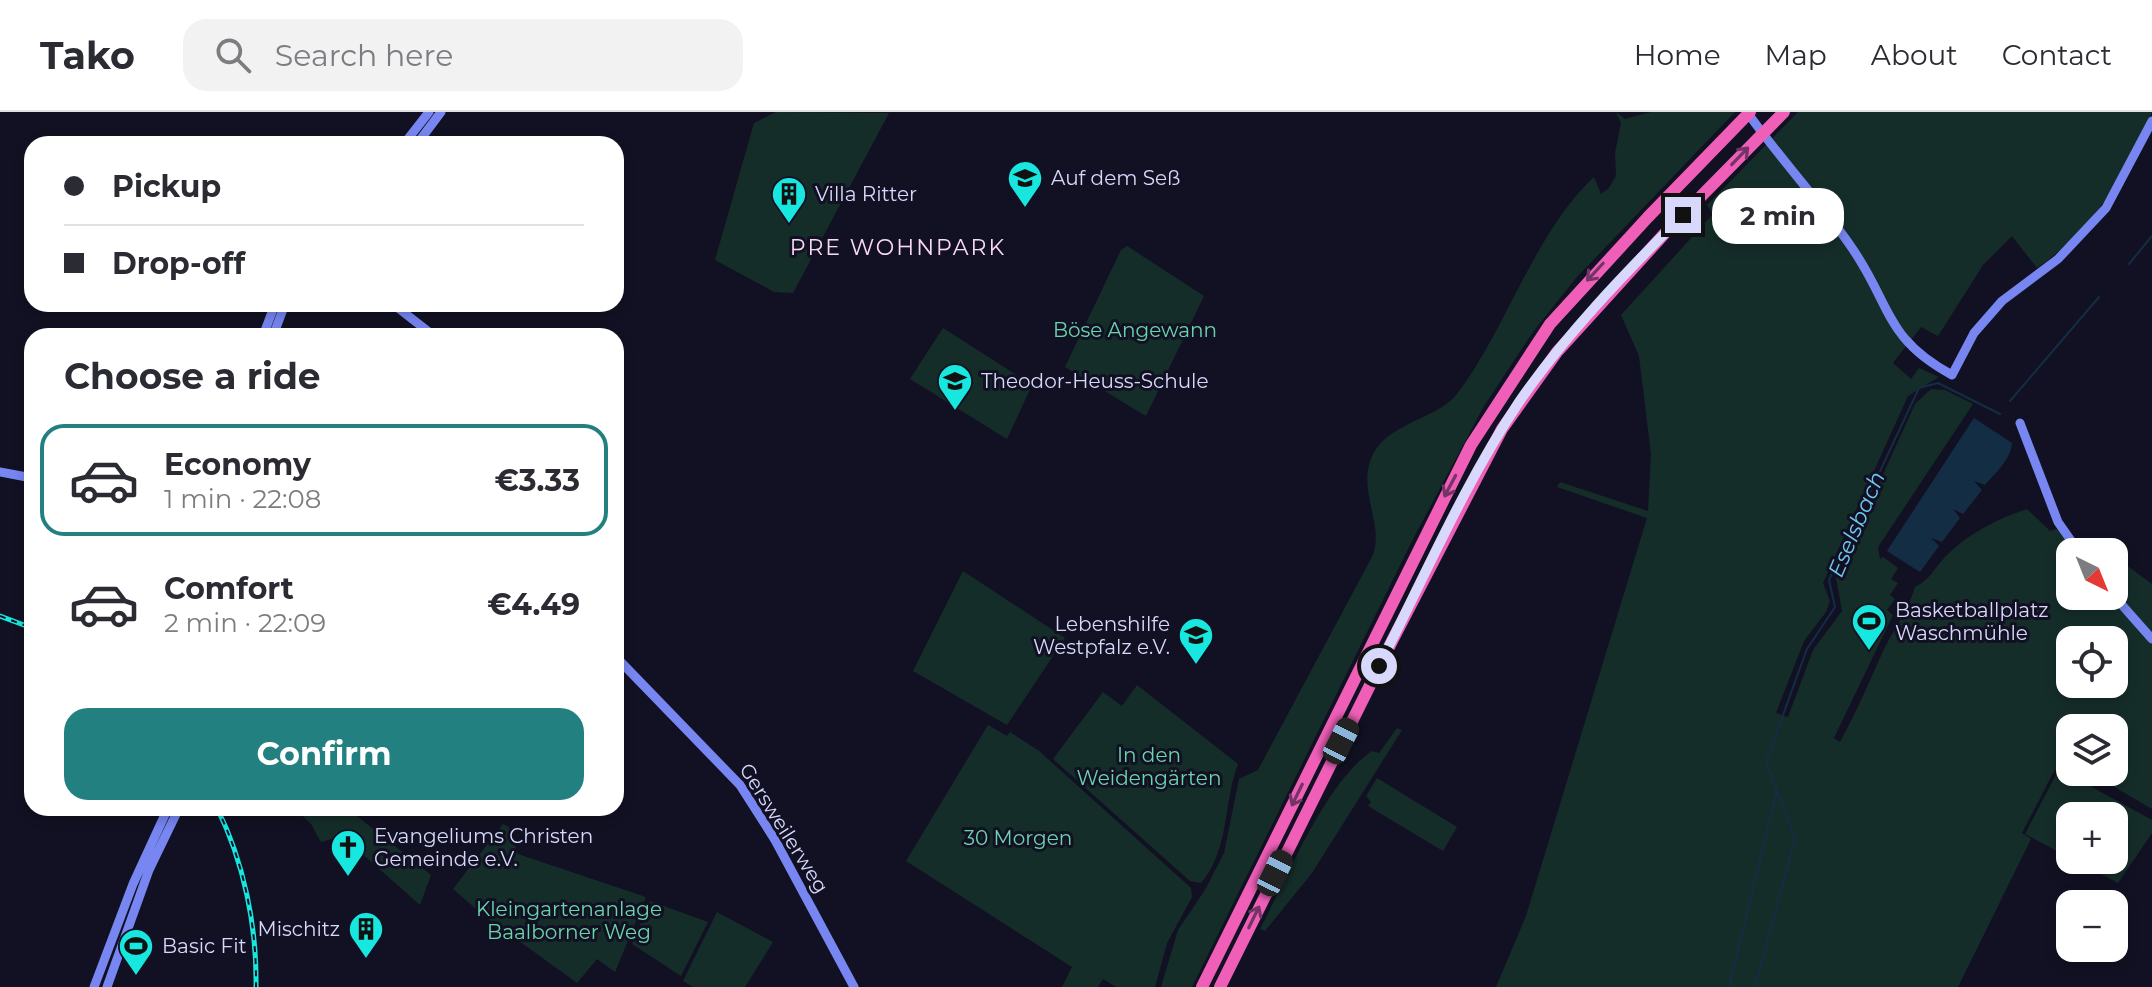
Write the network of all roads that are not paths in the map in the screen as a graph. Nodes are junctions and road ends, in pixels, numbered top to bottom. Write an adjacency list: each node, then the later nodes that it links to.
1 (429, 112): 6 (street)
2 (441, 112): 7 (street)
3 (1748, 112): 5 (street); 24 (highway, one-way to 24, bridge)
4 (1784, 112): 25 (highway, one-way to 4, bridge)
5 (2152, 121)
6 (410, 136)
7 (423, 136)
8 (404, 312): 9 (street)
9 (418, 323): 10 (street); 11 (street)
10 (421, 328)
11 (424, 328)
12 (2020, 423): 15 (street)
13 (0, 472): 14 (street)
14 (24, 476)
15 (2069, 538)
16 (2126, 610): 17 (street)
17 (2152, 639)
18 (624, 665): 23 (street, Gersweilerweg)
19 (164, 816): 21 (street)
20 (175, 816): 22 (street)
21 (94, 987)
22 (107, 987)
23 (854, 987)
24 (1202, 987)
25 (1220, 987)

